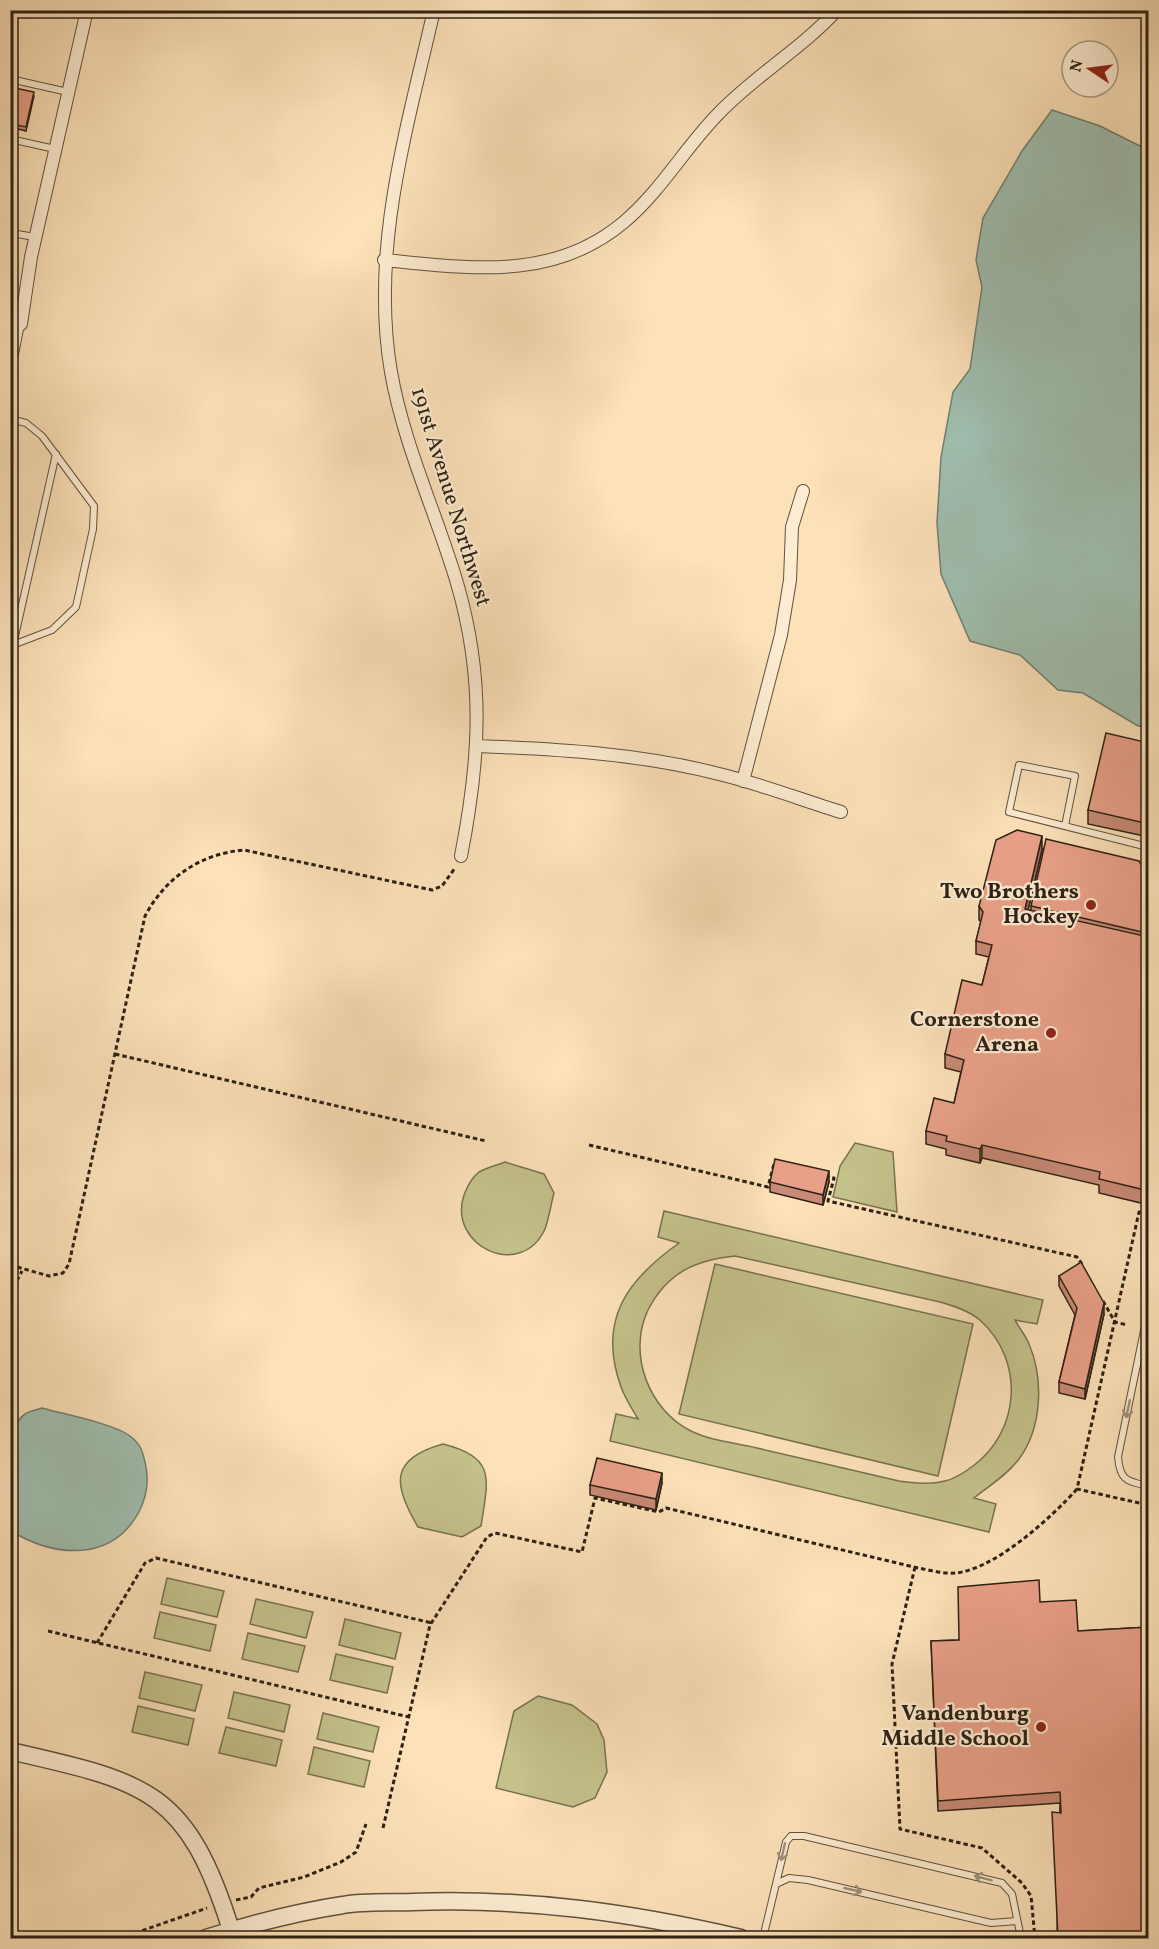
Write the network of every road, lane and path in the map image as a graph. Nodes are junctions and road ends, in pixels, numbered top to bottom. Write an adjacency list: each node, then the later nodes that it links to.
1 (87, 10): 5 (street)
2 (434, 10): 10 (street, 191st Avenue Northwest)
3 (837, 10): 10 (street)
4 (10, 79): 5 (lane)
5 (68, 92): 7 (street)
6 (10, 139): 7 (lane)
7 (56, 149): 8 (street)
8 (36, 238): 9 (lane); 11 (street)
9 (10, 239)
10 (384, 260): 17 (street, 191st Avenue Northwest)
11 (21, 324): 12 (lane)
12 (10, 380)
13 (10, 419): 14 (lane)
14 (56, 454): 16 (lane); 16 (lane)
15 (803, 491): 18 (street)
16 (12, 646)
17 (477, 746): 18 (street); 22 (street, 191st Avenue Northwest)
18 (743, 781): 19 (street)
19 (841, 812)
20 (1065, 826): 20 (lane); 21 (lane)
21 (1149, 847)
22 (461, 856): 23 (path)
23 (115, 1054): 24 (path); 31 (path)
24 (486, 1141)
25 (589, 1145): 26 (path)
26 (784, 1167)
27 (824, 1176): 30 (path)
28 (1149, 1214): 35 (path)
29 (10, 1265): 31 (path)
30 (1083, 1267)
31 (22, 1271): 32 (path)
32 (10, 1294)
33 (1099, 1294): 35 (path)
34 (1149, 1311): 37 (lane, one-way to 37)
35 (1115, 1323): 36 (path); 38 (path)
36 (1127, 1325)
37 (1149, 1486)
38 (1077, 1489): 39 (path); 40 (path)
39 (1149, 1505)
40 (915, 1567): 41 (path); 57 (path)
41 (432, 1623): 43 (path); 44 (path)
42 (48, 1631): 43 (path)
43 (97, 1643): 44 (path)
44 (409, 1717): 47 (path)
45 (10, 1751): 49 (street)
46 (366, 1824): 49 (path)
47 (383, 1828)
48 (776, 1884): 50 (lane, one-way to 50); 50 (lane, one-way to 48); 55 (lane)
49 (223, 1903): 51 (street); 52 (path)
50 (1017, 1921): 56 (lane)
51 (232, 1934): 53 (street); 54 (street)
52 (121, 1938)
53 (207, 1938)
54 (741, 1938)
55 (763, 1938)
56 (1021, 1938)
57 (1035, 1938)

